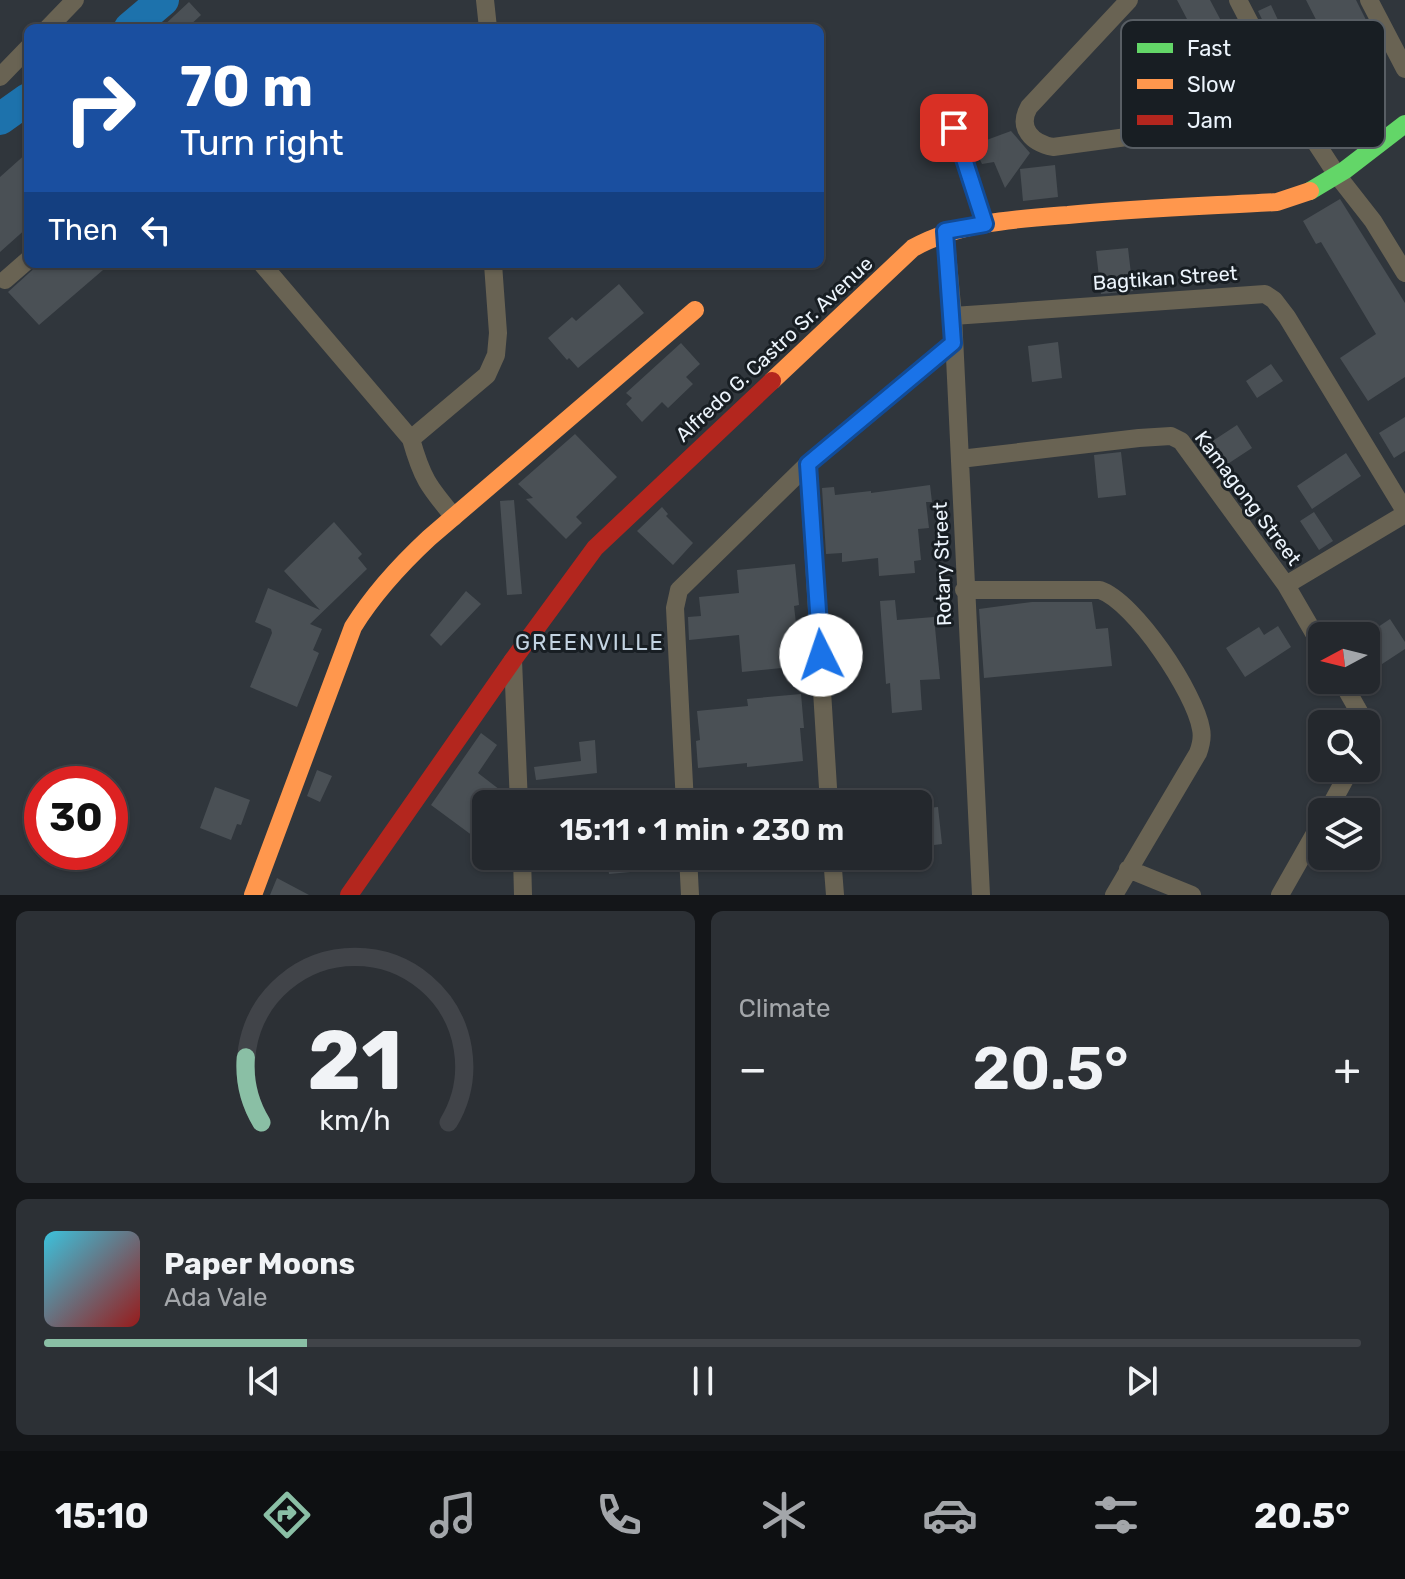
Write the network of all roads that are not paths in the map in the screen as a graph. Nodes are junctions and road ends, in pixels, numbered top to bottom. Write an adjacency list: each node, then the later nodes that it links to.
1 (75, 0): 8 (street)
2 (485, 0): 9 (street)
3 (1129, 0): 16 (street)
4 (1238, 0): 6 (street)
5 (1369, 0): 7 (street)
6 (1248, 20)
7 (1379, 20)
8 (52, 24)
9 (488, 24)
10 (1385, 31): 12 (street)
11 (24, 52): 13 (street)
12 (1405, 69)
13 (0, 77)
14 (1405, 124): 17 (street, Alfredo G. Castro Sr. Avenue)
15 (954, 128): 21 (street)
16 (1121, 138)
17 (1385, 139)
18 (1319, 148): 20 (street)
19 (1373, 148): 20 (street, Alfredo G. Castro Sr. Avenue)
20 (1337, 175): 21 (street, Alfredo G. Castro Sr. Avenue); 26 (street)
21 (985, 224): 22 (street, Alfredo G. Castro Sr. Avenue)
22 (945, 231): 29 (street, Rotary Street); 39 (street, Alfredo G. Castro Sr. Avenue)
23 (24, 263): 27 (street)
24 (265, 268): 31 (street)
25 (493, 268): 31 (street)
26 (1405, 273)
27 (5, 280)
28 (695, 310): 35 (street)
29 (953, 316): 30 (street, Rotary Street); 34 (street, Bagtikan Street)
30 (953, 343): 32 (street, Rotary Street); 33 (street)
31 (411, 439): 35 (street)
32 (960, 459): 36 (street, Kamagong Street); 37 (street, Rotary Street)
33 (808, 464): 41 (street); 42 (street)
34 (1405, 513): 36 (street)
35 (454, 517): 48 (street)
36 (1286, 585): 38 (street, Kamagong Street)
37 (964, 590): 44 (street); 53 (street, Rotary Street)
38 (1308, 623)
39 (513, 660): 40 (street); 49 (street, Alfredo G. Castro Sr. Avenue)
40 (518, 790)
41 (684, 790)
42 (828, 790)
43 (1308, 846): 56 (street)
44 (1128, 869): 54 (street); 55 (street)
45 (522, 870): 50 (street)
46 (689, 870): 51 (street)
47 (833, 870): 52 (street)
48 (253, 895)
49 (349, 895)
50 (523, 895)
51 (690, 895)
52 (835, 895)
53 (981, 895)
54 (1114, 895)
55 (1192, 895)
56 (1280, 895)

